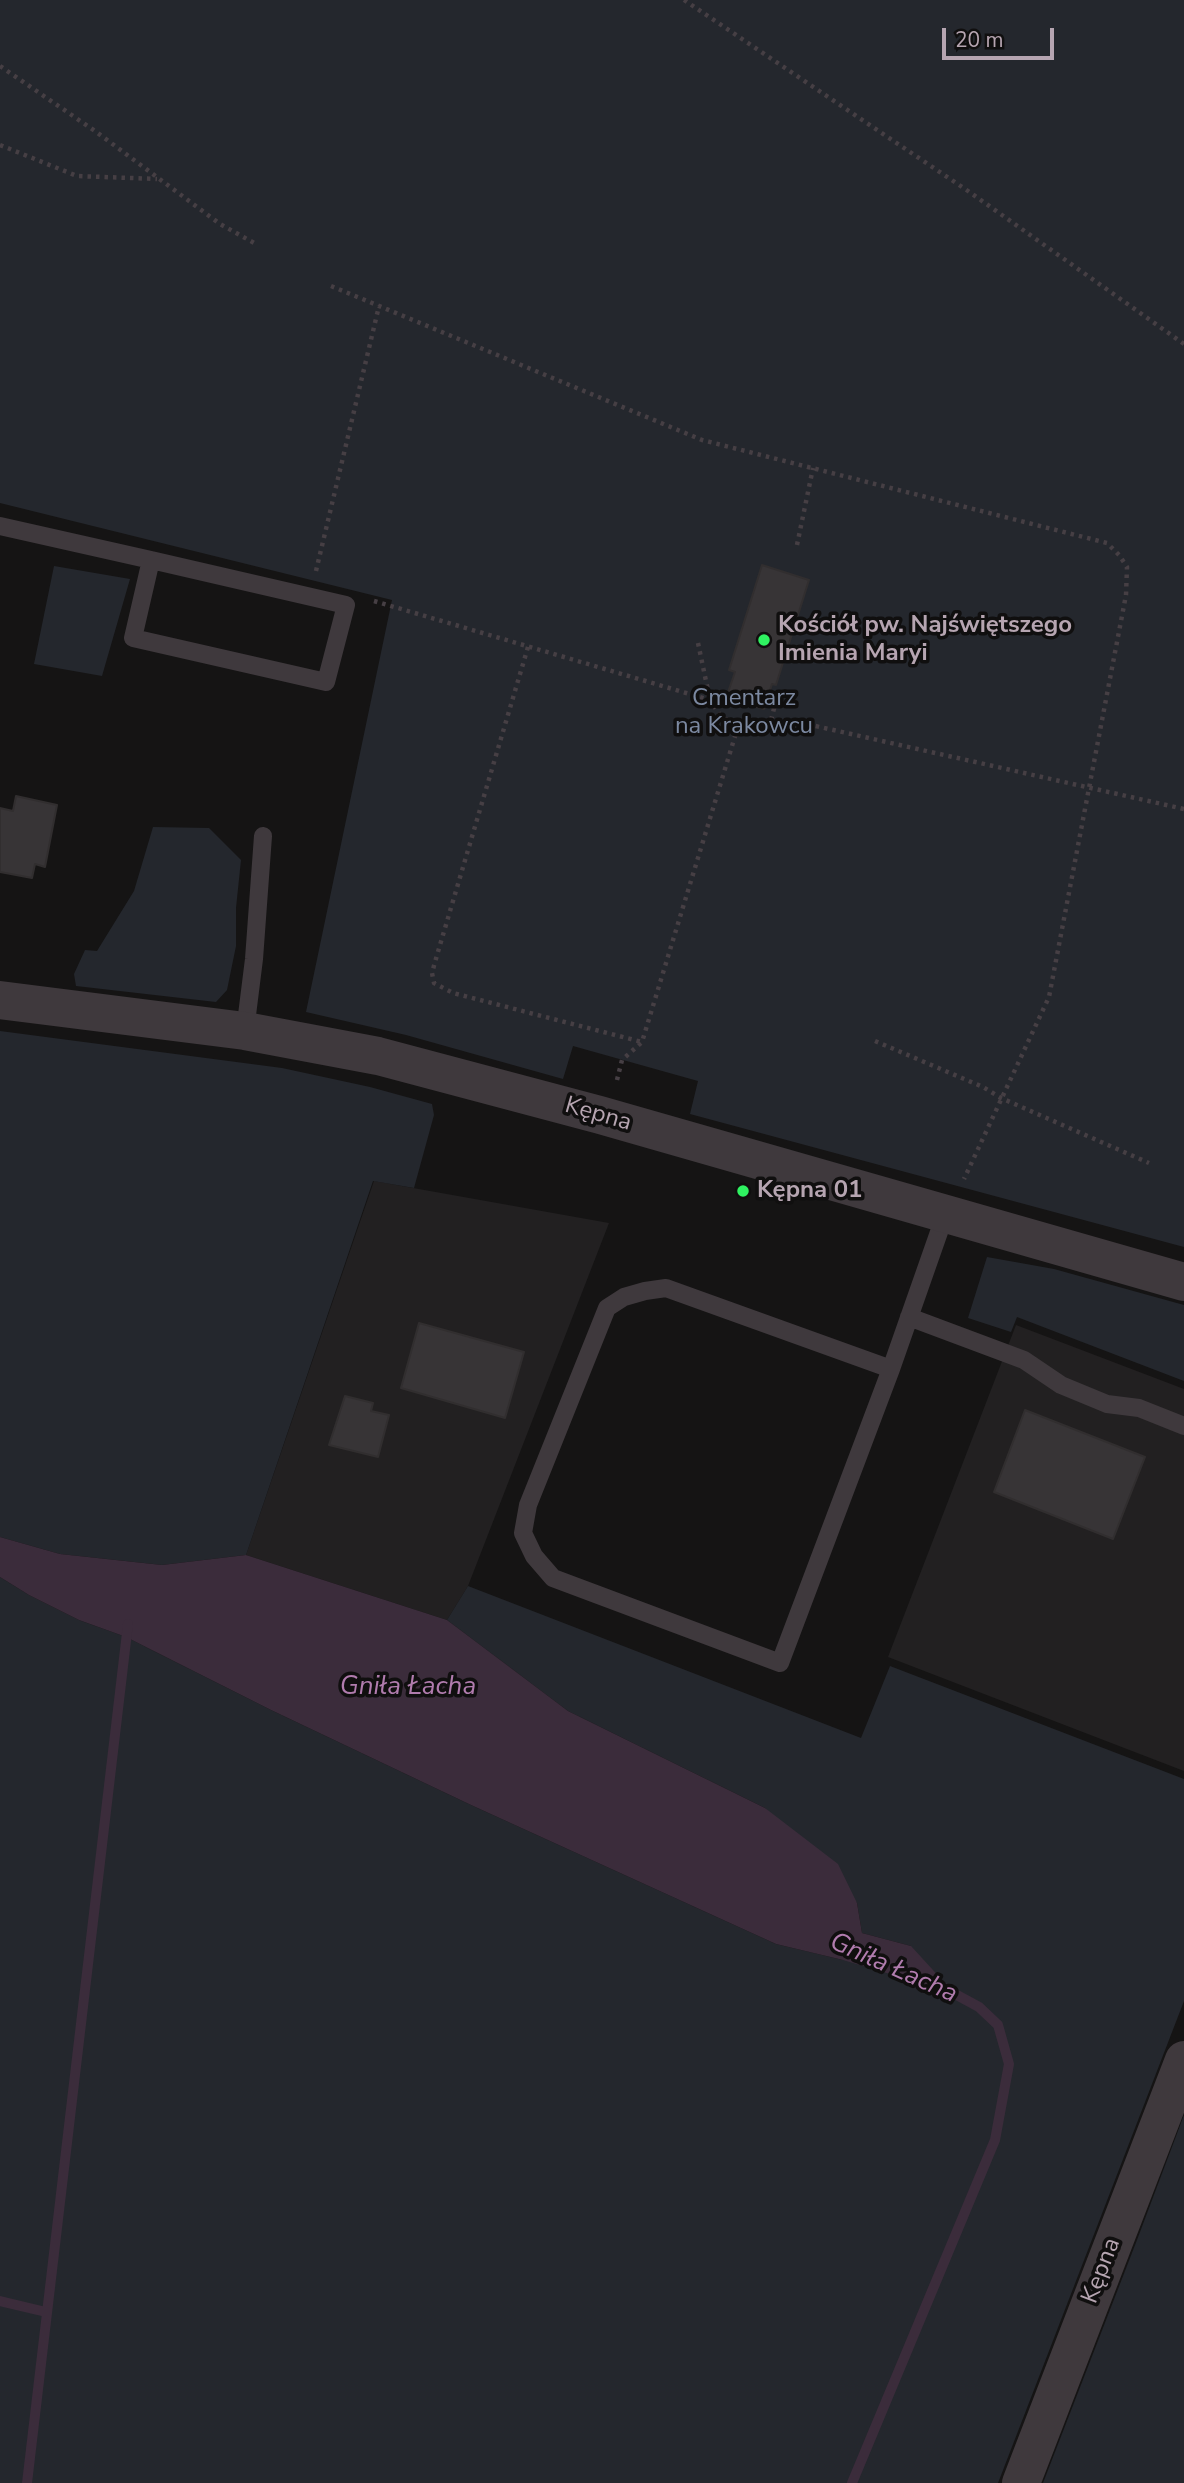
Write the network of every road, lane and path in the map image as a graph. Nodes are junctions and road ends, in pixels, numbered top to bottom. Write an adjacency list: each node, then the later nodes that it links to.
1 (684, 0): 8 (path)
2 (0, 66): 4 (path)
3 (0, 145): 4 (path)
4 (160, 179): 5 (path)
5 (256, 244)
6 (331, 286): 7 (path)
7 (379, 306): 9 (path); 13 (path)
8 (1184, 344)
9 (813, 468): 11 (path); 21 (path)
10 (0, 526): 12 (lane)
11 (797, 545)
12 (151, 560): 14 (lane); 14 (lane)
13 (314, 581)
14 (346, 605): 16 (path)
15 (698, 643): 18 (path)
16 (528, 647): 18 (path); 27 (path)
17 (778, 694): 20 (path)
18 (710, 700): 19 (path)
19 (739, 723): 20 (path); 27 (path)
20 (769, 728): 21 (path)
21 (1090, 787): 22 (path); 29 (path)
22 (1184, 809)
23 (263, 836): 25 (lane)
24 (0, 1000): 25 (street, Kępna)
25 (245, 1031): 31 (street, Kępna)
26 (875, 1041): 29 (path)
27 (642, 1042): 28 (path)
28 (609, 1083)
29 (1001, 1098): 30 (path); 31 (path)
30 (1149, 1163)
31 (953, 1201): 32 (street, Kępna); 33 (lane)
32 (1184, 1282)
33 (909, 1317): 34 (lane); 35 (lane)
34 (891, 1369): 34 (lane)
35 (1184, 1426)
36 (1184, 2060): 37 (street, Kępna)
37 (1021, 2483)

